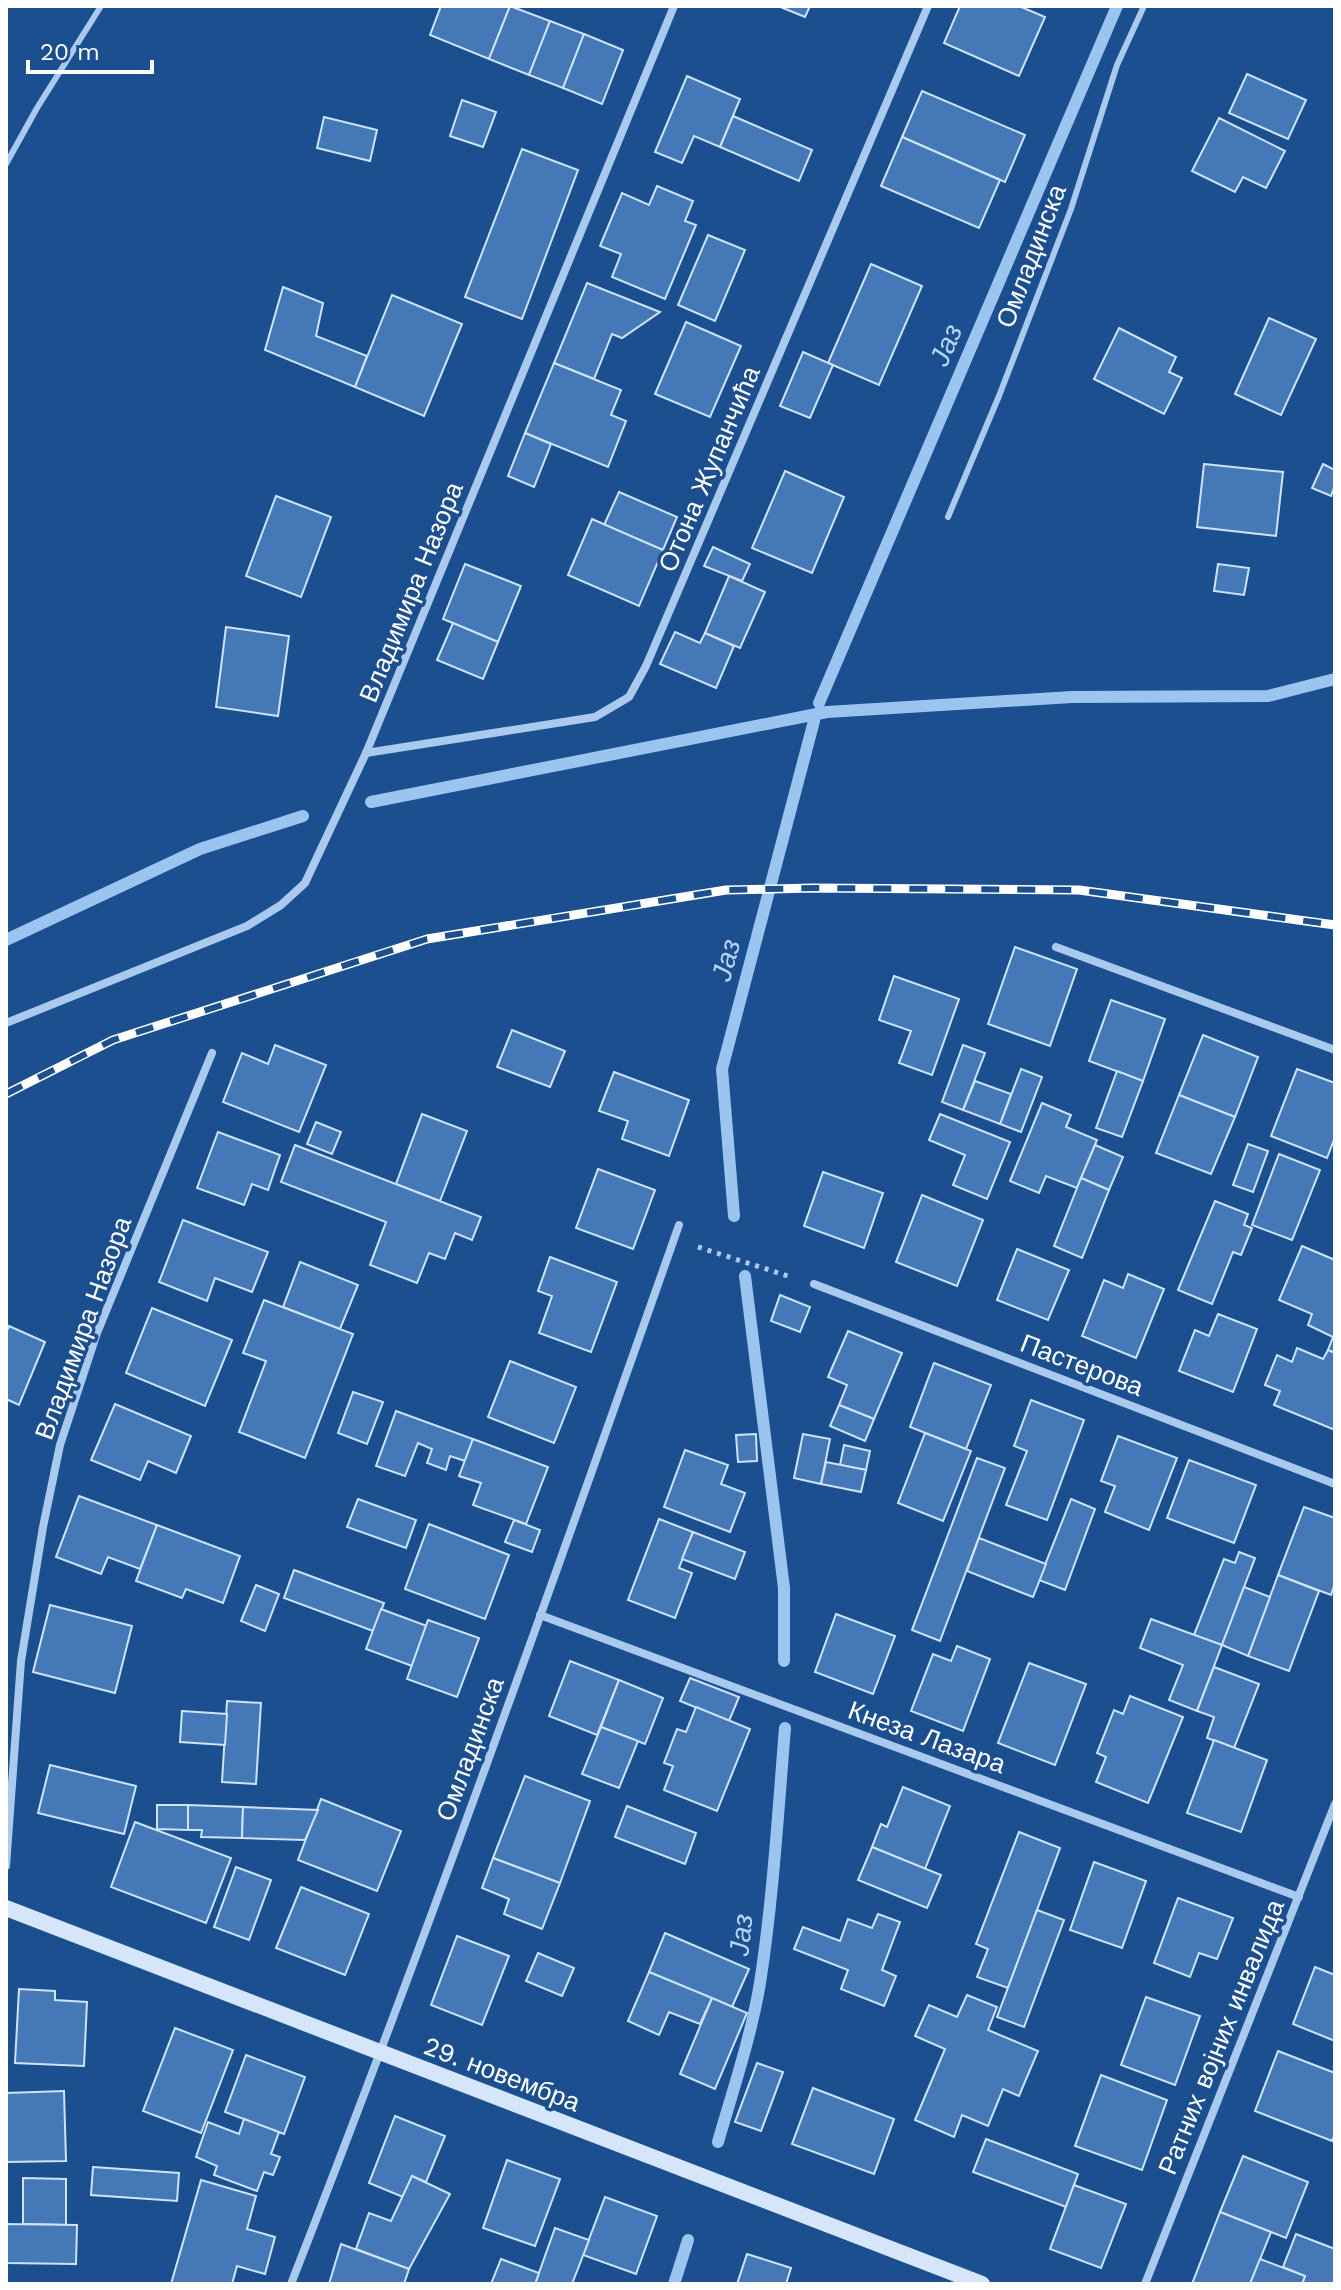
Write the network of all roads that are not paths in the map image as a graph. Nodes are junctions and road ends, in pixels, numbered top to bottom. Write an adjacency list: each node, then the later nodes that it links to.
1 (101, 6): 5 (lane)
2 (674, 6): 7 (street, Владимира Назора)
3 (928, 6): 7 (street, Отона Жупанчића)
4 (1144, 6): 6 (lane, Омладинска)
5 (6, 164)
6 (948, 517)
7 (366, 753): 9 (street, Владимира Назора)
8 (1056, 947): 10 (street)
9 (6, 1023)
10 (1335, 1050)
11 (212, 1053): 17 (street, Владимира Назора)
12 (679, 1225): 15 (street, Омладинска)
13 (814, 1284): 14 (street, Пастерова)
14 (1335, 1484)
15 (540, 1615): 18 (street, Кнеза Лазара); 20 (street, Омладинска)
16 (1335, 1804): 18 (street, Ратних војних инвалида)
17 (6, 1866)
18 (1299, 1897): 23 (street, Ратних војних инвалида)
19 (6, 1908): 20 (street, 29. новембра)
20 (380, 2053): 21 (street, Омладинска); 22 (street, 29. новембра)
21 (291, 2284)
22 (982, 2284)
23 (1145, 2284)

